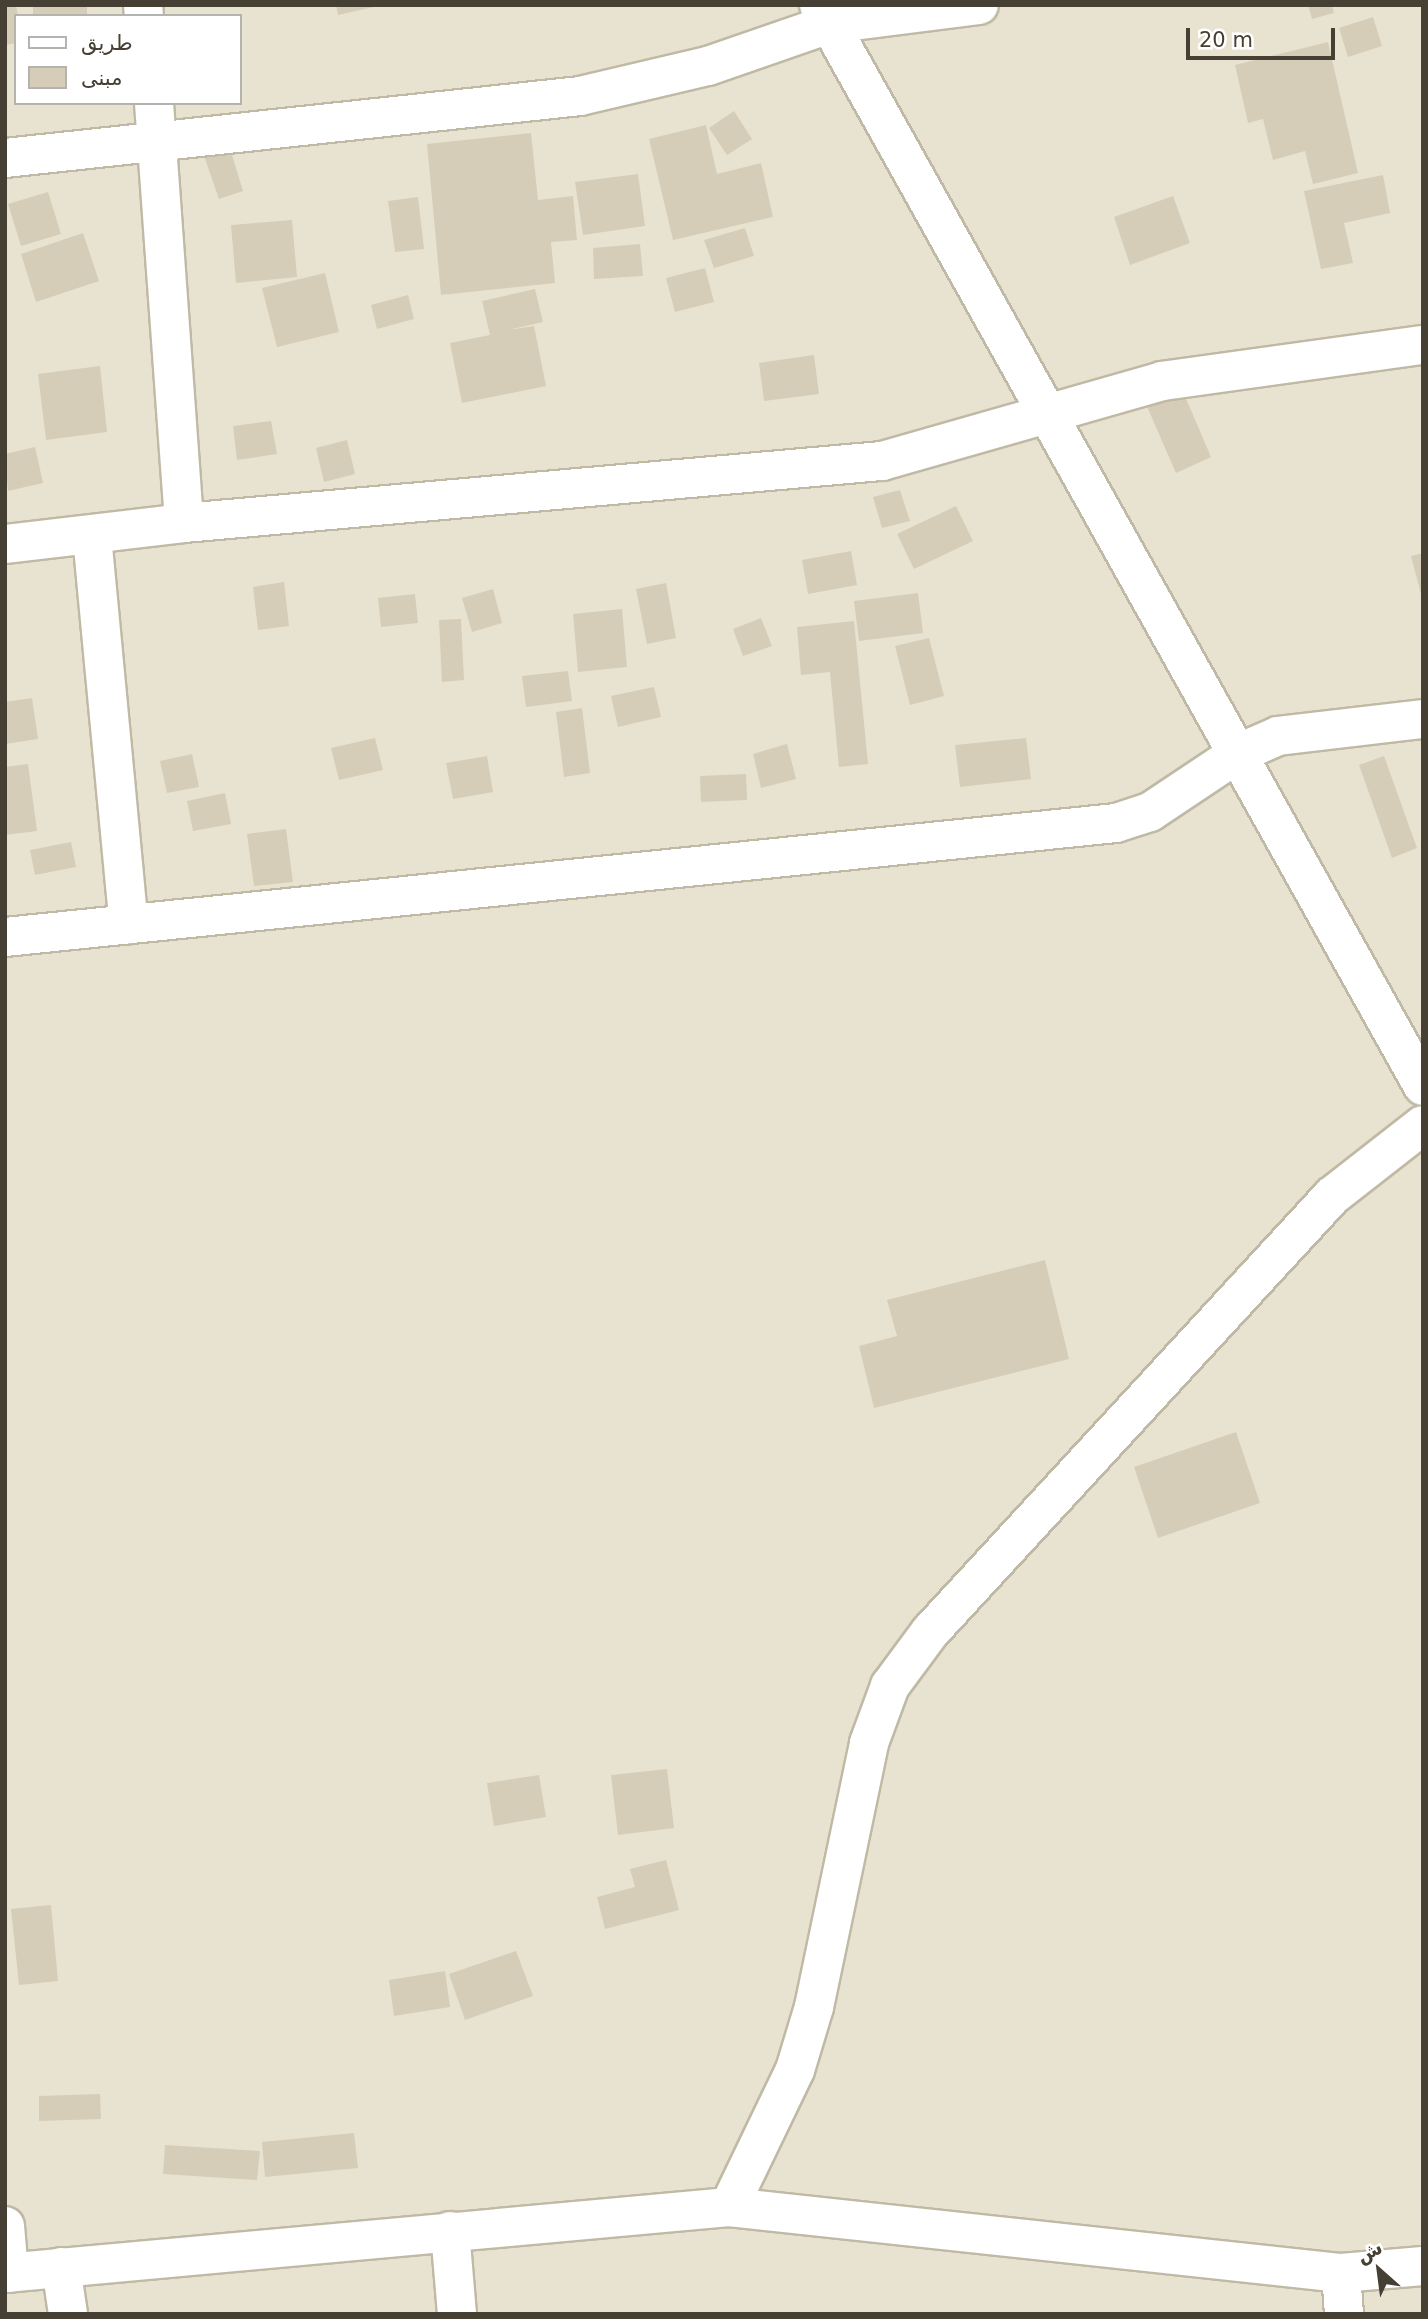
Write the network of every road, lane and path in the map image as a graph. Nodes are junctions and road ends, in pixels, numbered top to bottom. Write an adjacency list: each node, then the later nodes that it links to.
1 (979, 5): 2 (street)
2 (824, 15): 4 (street); 7 (street)
3 (154, 105): 4 (street)
4 (158, 143): 5 (street); 8 (street)
5 (5, 158)
6 (1423, 345): 7 (street)
7 (1047, 415): 8 (street); 12 (street)
8 (184, 523): 9 (street)
9 (92, 536): 10 (street); 13 (street)
10 (5, 544)
11 (1423, 719): 12 (street)
12 (1237, 754): 13 (street); 15 (street)
13 (129, 924): 14 (street)
14 (5, 937)
15 (1423, 1086)
16 (1423, 1125): 17 (street)
17 (729, 2207): 19 (street); 23 (street)
18 (5, 2226): 22 (street)
19 (450, 2231): 21 (street); 25 (street)
20 (1423, 2266): 23 (street)
21 (61, 2267): 22 (street); 24 (street)
22 (7, 2273)
23 (1341, 2273): 26 (street)
24 (68, 2314)
25 (457, 2314)
26 (1344, 2314)

